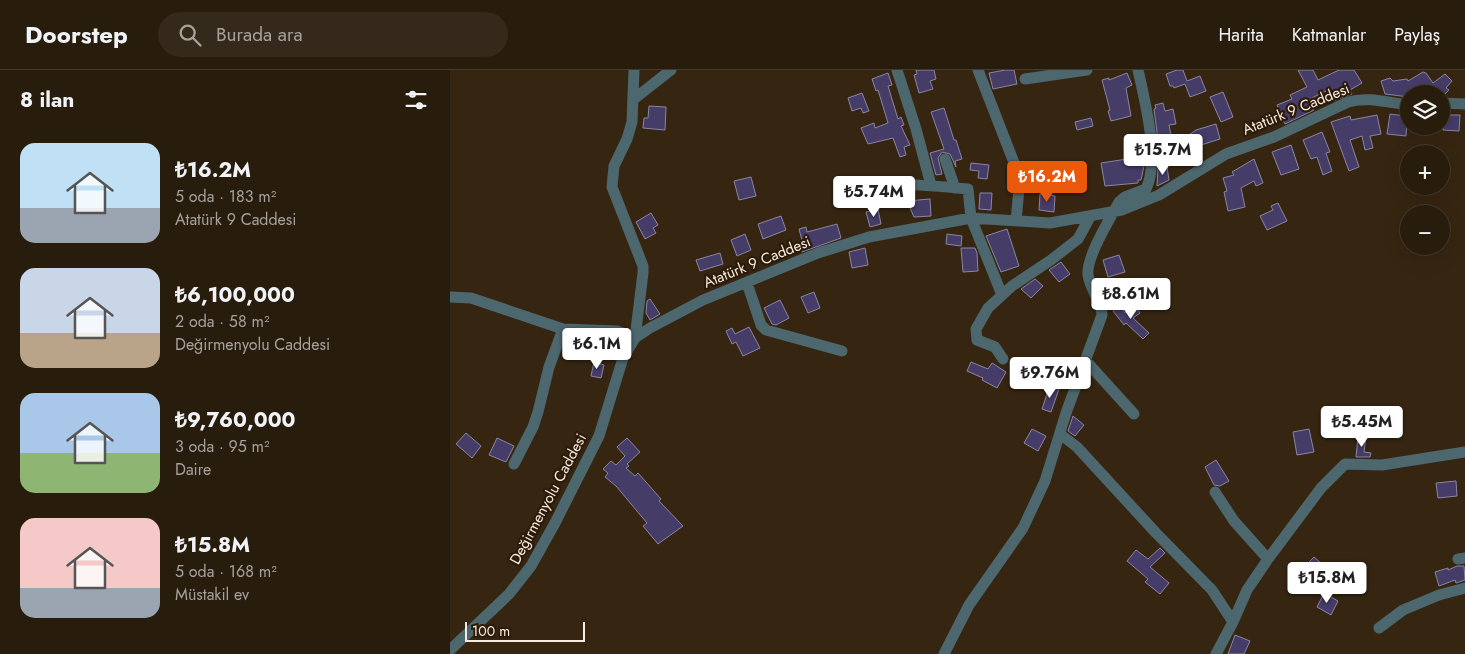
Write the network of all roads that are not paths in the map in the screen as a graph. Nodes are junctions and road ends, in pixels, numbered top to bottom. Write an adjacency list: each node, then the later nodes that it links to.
1 (634, 70): 8 (street)
2 (670, 70): 8 (street)
3 (897, 70): 13 (street)
4 (978, 70): 19 (street)
5 (1086, 70): 7 (street)
6 (1138, 70): 16 (street)
7 (1025, 78)
8 (634, 99): 24 (street)
9 (1400, 104): 16 (street, Atatürk 9 Caddesi)
10 (1450, 104): 11 (street)
11 (1465, 104)
12 (945, 159): 15 (street)
13 (931, 185): 14 (street); 15 (street)
14 (840, 188)
15 (955, 188): 18 (street)
16 (1114, 212): 17 (street, Atatürk 9 Caddesi); 27 (street)
17 (1090, 217): 19 (street, Atatürk 9 Caddesi); 21 (street)
18 (970, 218): 19 (street, Atatürk 9 Caddesi); 20 (street, Atatürk 9 Caddesi); 21 (street)
19 (1016, 221)
20 (747, 283): 24 (street, Atatürk 9 Caddesi); 25 (street)
21 (1002, 295): 26 (street)
22 (450, 297): 23 (street)
23 (563, 329): 24 (street); 31 (street)
24 (635, 338): 37 (street, Değirmenyolu Caddesi)
25 (842, 351)
26 (1003, 359)
27 (1086, 362): 28 (street); 29 (street)
28 (1134, 414)
29 (1060, 434): 35 (street); 38 (street)
30 (1465, 452): 33 (street)
31 (514, 464)
32 (1215, 492): 33 (street)
33 (1268, 559): 35 (street)
34 (1465, 588): 36 (street)
35 (1234, 622): 39 (street)
36 (1379, 628)
37 (450, 650)
38 (944, 654)
39 (1216, 654)

